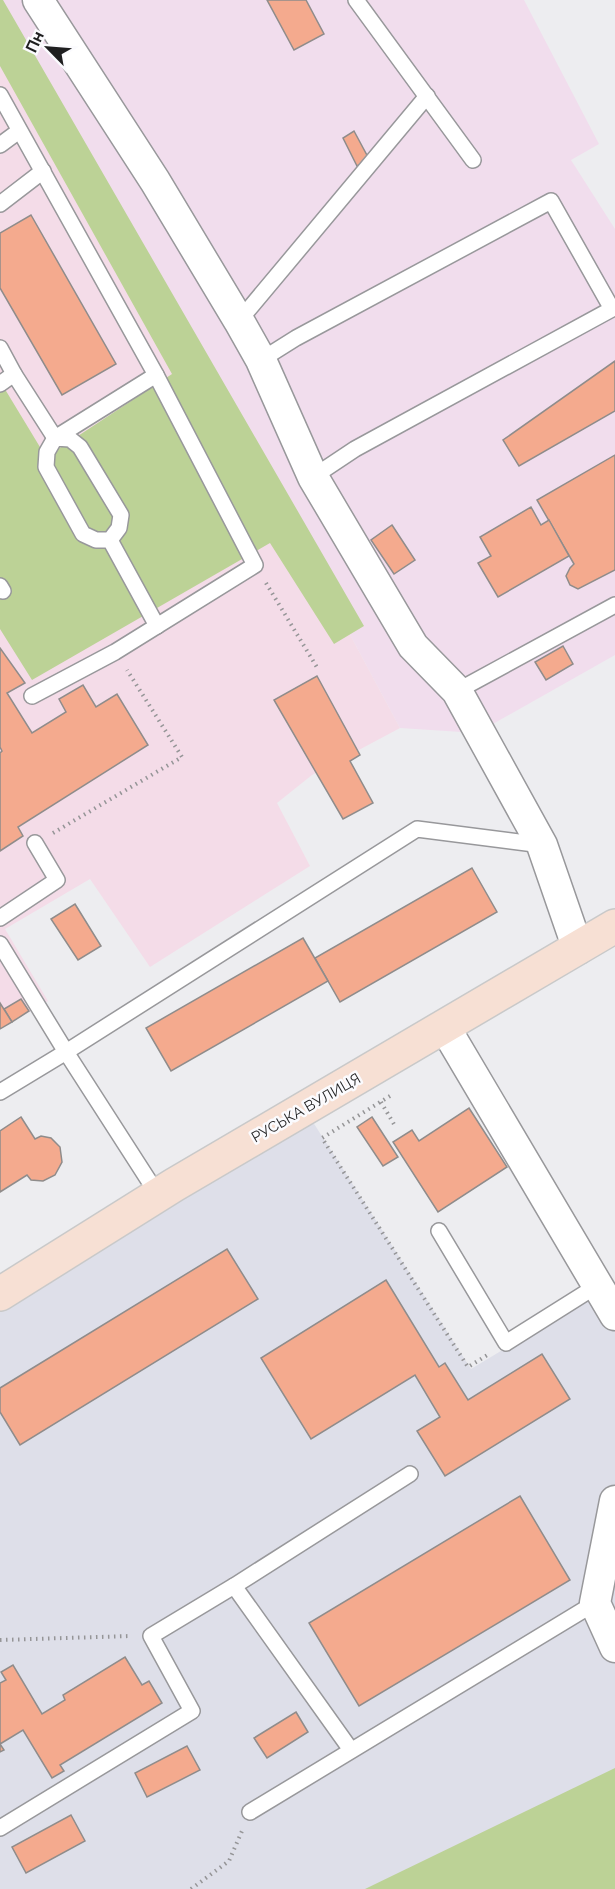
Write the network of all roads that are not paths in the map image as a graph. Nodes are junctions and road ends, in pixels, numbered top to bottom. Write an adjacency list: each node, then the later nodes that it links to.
1 (38, 0): 10 (street)
2 (356, 0): 4 (lane)
3 (0, 95): 5 (lane)
4 (427, 96): 7 (lane); 10 (lane)
5 (19, 131): 6 (lane); 8 (lane)
6 (0, 145)
7 (473, 160)
8 (43, 171): 9 (lane); 14 (lane)
9 (0, 204)
10 (239, 321): 12 (street)
11 (0, 348): 13 (lane)
12 (261, 360): 17 (street); 17 (lane)
13 (14, 374): 15 (lane); 16 (lane)
14 (156, 375): 16 (lane); 20 (lane)
15 (0, 384)
16 (55, 438): 18 (lane); 18 (lane)
17 (313, 477): 21 (street)
18 (110, 540): 20 (lane)
19 (615, 604): 21 (lane)
20 (158, 626): 22 (lane)
21 (457, 691): 24 (street)
22 (32, 696)
23 (35, 843): 25 (lane)
24 (542, 845): 28 (street); 30 (lane)
25 (0, 918)
26 (615, 926): 28 (main road, РУСЬКА ВУЛИЦЯ)
27 (0, 944): 30 (lane)
28 (578, 949): 29 (main road, РУСЬКА ВУЛИЦЯ)
29 (444, 1026): 32 (main road, РУСЬКА ВУЛИЦЯ); 34 (street)
30 (66, 1052): 31 (lane); 32 (lane)
31 (0, 1092)
32 (158, 1195): 35 (main road, РУСЬКА ВУЛИЦЯ)
33 (439, 1231): 34 (lane)
34 (598, 1285): 36 (street)
35 (0, 1294)
36 (615, 1315)
37 (410, 1474): 39 (lane)
38 (615, 1501): 40 (street)
39 (234, 1586): 42 (lane); 44 (lane)
40 (595, 1603): 41 (street); 42 (lane)
41 (615, 1647)
42 (351, 1750): 43 (lane)
43 (250, 1812)
44 (0, 1828)

